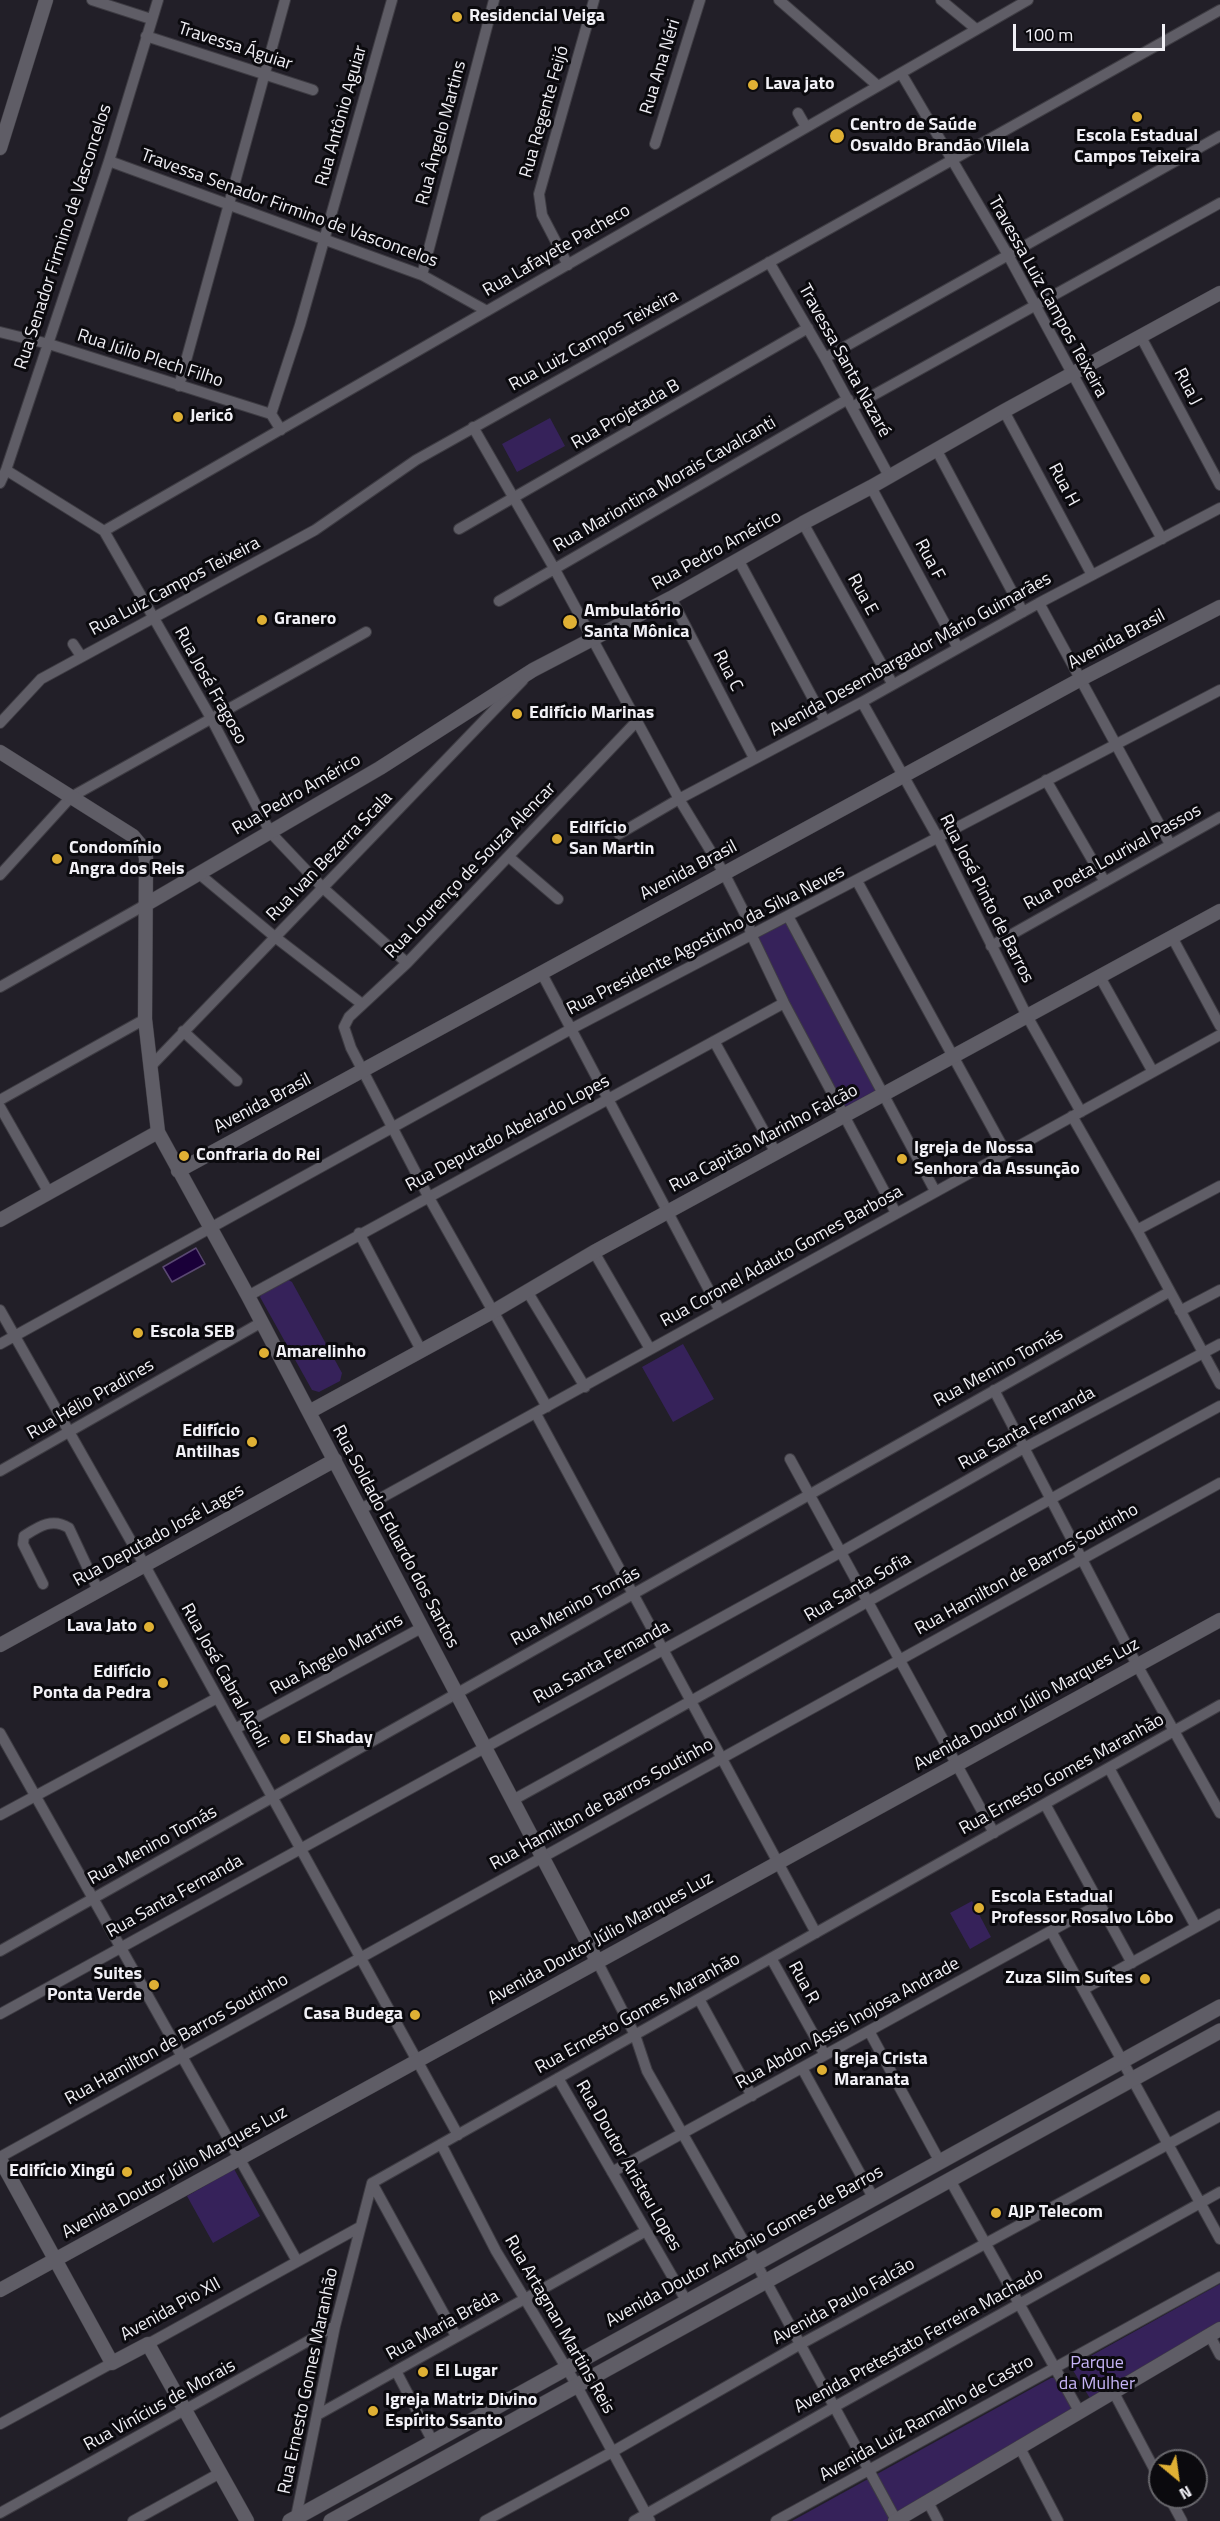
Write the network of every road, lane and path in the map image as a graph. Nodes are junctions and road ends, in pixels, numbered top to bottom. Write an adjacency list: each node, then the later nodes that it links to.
1 (46, 0): 26 (street)
2 (92, 0): 15 (street)
3 (158, 0): 15 (street, Rua Senador Firmino de Vasconcelos)
4 (285, 0): 18 (street)
5 (392, 0): 31 (street, Rua Antônio Aguiar)
6 (494, 0): 35 (street, Rua Ângelo Martins)
7 (594, 0): 34 (street, Rua Regente Feijó)
8 (699, 0): 25 (street, Rua Ana Néri)
9 (779, 0): 20 (street)
10 (941, 0): 16 (street)
11 (1028, 0): 16 (street, Rua Lafayete Pacheco)
12 (1215, 0): 13 (street)
13 (1220, 6)
14 (1220, 10): 27 (street, Rua Luiz Campos Teixeira)
15 (152, 19): 17 (street, Rua Senador Firmino de Vasconcelos)
16 (976, 29): 19 (street, Rua Lafayete Pacheco)
17 (146, 36): 18 (street, Travessa Águiar); 28 (street, Rua Senador Firmino de Vasconcelos)
18 (264, 73): 21 (street, Travessa Águiar); 30 (street)
19 (902, 73): 20 (street, Rua Lafayete Pacheco); 27 (street, Travessa Luiz Campos Teixeira)
20 (878, 86): 23 (street, Rua Lafayete Pacheco)
21 (313, 90)
22 (798, 113): 23 (street)
23 (806, 127): 34 (street, Rua Lafayete Pacheco)
24 (1220, 136): 32 (street)
25 (655, 144)
26 (0, 148)
27 (952, 160): 32 (street, Travessa Luiz Campos Teixeira); 33 (street, Rua Luiz Campos Teixeira)
28 (109, 161): 30 (street, Travessa Senador Firmino de Vasconcelos); 42 (street, Rua Senador Firmino de Vasconcelos)
29 (1220, 203): 37 (street, Rua Mariontina Morais Cavalcanti)
30 (227, 205): 31 (street, Travessa Senador Firmino de Vasconcelos); 45 (street)
31 (323, 241): 35 (street, Travessa Senador Firmino de Vasconcelos); 48 (street, Rua Antônio Aguiar)
32 (1008, 255): 37 (street, Travessa Luiz Campos Teixeira); 43 (street)
33 (769, 262): 39 (street, Travessa Santa Nazaré); 49 (street, Rua Luiz Campos Teixeira)
34 (567, 265): 38 (street, Rua Lafayete Pacheco)
35 (422, 275): 38 (street, Travessa Senador Firmino de Vasconcelos)
36 (1220, 293): 41 (street, Rua Pedro Américo)
37 (1035, 306): 44 (street, Travessa Luiz Campos Teixeira); 46 (street, Rua Mariontina Morais Cavalcanti)
38 (487, 311): 50 (street, Rua Lafayete Pacheco)
39 (808, 328): 43 (street, Travessa Santa Nazaré); 57 (street, Rua Projetada B)
40 (0, 332): 42 (street, Rua Júlio Plech Filho)
41 (1141, 337): 44 (street, Rua Pedro Américo); 55 (street, Rua J)
42 (49, 344): 45 (street, Rua Júlio Plech Filho); 52 (street, Rua Senador Firmino de Vasconcelos)
43 (825, 358): 46 (street, Travessa Santa Nazaré)
44 (1071, 375): 47 (street, Rua Pedro Américo); 62 (street, Travessa Luiz Campos Teixeira)
45 (179, 386): 48 (street, Rua Júlio Plech Filho)
46 (850, 403): 53 (street, Travessa Santa Nazaré); 64 (street, Rua Mariontina Morais Cavalcanti)
47 (1004, 411): 51 (street, Rua Pedro Américo); 65 (street, Rua H)
48 (271, 414): 50 (street)
49 (473, 427): 57 (street); 71 (street, Rua Luiz Campos Teixeira)
50 (281, 429): 61 (street, Rua Lafayete Pacheco)
51 (936, 449): 53 (street, Rua Pedro Américo); 70 (street)
52 (6, 470): 54 (street, Rua Senador Firmino de Vasconcelos); 61 (street, Rua José Fragoso)
53 (889, 476): 56 (street, Rua Pedro Américo)
54 (0, 483)
55 (1220, 485)
56 (871, 487): 59 (street, Rua Pedro Américo); 75 (street, Rua F)
57 (515, 498): 60 (street, Rua Projetada B); 64 (street)
58 (1220, 508): 62 (street, Avenida Desembargador Mário Guimarães)
59 (803, 523): 63 (street, Rua Pedro Américo); 79 (street, Rua E)
60 (459, 529)
61 (104, 531): 71 (street, Rua José Fragoso)
62 (1162, 539): 65 (street, Avenida Desembargador Mário Guimarães)
63 (739, 561): 66 (street, Rua Pedro Américo); 83 (street)
64 (554, 568): 67 (street, Rua Mariontina Morais Cavalcanti); 73 (street)
65 (1092, 575): 68 (street, Avenida Desembargador Mário Guimarães)
66 (671, 598): 73 (street, Rua Pedro Américo); 88 (street, Rua C)
67 (499, 601)
68 (1039, 603): 70 (street, Avenida Desembargador Mário Guimarães); 78 (street)
69 (1220, 607): 78 (street, Avenida Brasil)
70 (1023, 612): 75 (street, Avenida Desembargador Mário Guimarães)
71 (153, 618): 76 (street, Rua Luiz Campos Teixeira); 82 (street, Rua José Fragoso)
72 (366, 632): 82 (street)
73 (592, 637): 77 (street, Rua Pedro Américo); 84 (street)
74 (73, 644): 76 (street)
75 (958, 648): 79 (street, Avenida Desembargador Mário Guimarães)
76 (81, 656): 85 (street, Rua Luiz Campos Teixeira)
77 (533, 670): 94 (street, Rua Pedro Américo); 104 (street, Rua Ivan Bezerra Scala)
78 (1080, 680): 86 (street); 89 (street, Avenida Brasil)
79 (892, 683): 81 (street, Avenida Desembargador Mário Guimarães)
80 (1220, 690): 86 (street, Rua Presidente Agostinho da Silva Neves)
81 (862, 702): 83 (street, Avenida Desembargador Mário Guimarães); 89 (street, Rua José Pinto de Barros)
82 (211, 718): 91 (street); 94 (street, Rua José Fragoso)
83 (825, 721): 88 (street, Avenida Desembargador Mário Guimarães)
84 (636, 722): 92 (street); 98 (street, Rua Lourenço de Souza Alencar)
85 (0, 723)
86 (1116, 744): 90 (street, Rua Presidente Agostinho da Silva Neves); 97 (street)
87 (0, 752): 91 (street)
88 (754, 758): 92 (street, Avenida Desembargador Mário Guimarães)
89 (903, 777): 96 (street, Rua José Pinto de Barros); 100 (street, Avenida Brasil)
90 (1046, 780): 96 (street, Rua Presidente Agostinho da Silva Neves); 103 (street)
91 (71, 797): 101 (street); 106 (street)
92 (679, 799): 95 (street, Avenida Desembargador Mário Guimarães); 100 (street)
93 (1220, 817): 97 (street, Rua Poeta Lourival Passos)
94 (270, 832): 99 (street, Rua Pedro Américo); 104 (street, Rua José Fragoso)
95 (620, 834)
96 (937, 836): 102 (street, Rua Presidente Agostinho da Silva Neves); 112 (street, Rua José Pinto de Barros)
97 (1170, 844): 103 (street, Rua Poeta Lourival Passos)
98 (509, 857): 105 (street); 113 (street, Rua Lourenço de Souza Alencar)
99 (198, 873): 106 (street, Rua Pedro Américo); 110 (street)
100 (724, 873): 109 (street); 114 (street, Avenida Brasil)
101 (0, 875)
102 (857, 881): 108 (street, Rua Presidente Agostinho da Silva Neves); 126 (street)
103 (1105, 882): 112 (street, Rua Poeta Lourival Passos)
104 (324, 888): 110 (street, Rua Ivan Bezerra Scala); 113 (street, Rua José Fragoso)
105 (558, 899)
106 (145, 905): 116 (street); 120 (street)
107 (1220, 911): 111 (street, Rua Capitão Marinho Falcão)
108 (788, 916): 109 (street, Rua Presidente Agostinho da Silva Neves); 131 (street)
109 (751, 934): 117 (street); 122 (street, Rua Presidente Agostinho da Silva Neves)
110 (274, 937): 118 (street); 123 (street, Rua Ivan Bezerra Scala)
111 (1172, 937): 115 (street, Rua Capitão Marinho Falcão); 121 (street)
112 (991, 946): 119 (street, Rua José Pinto de Barros)
113 (406, 963): 118 (street, Rua Lourenço de Souza Alencar)
114 (541, 972): 122 (street); 128 (street, Avenida Brasil)
115 (1100, 976): 119 (street, Rua Capitão Marinho Falcão); 129 (street)
116 (0, 987)
117 (784, 1003): 125 (street, Rua Deputado Abelardo Lopes); 136 (street)
118 (362, 1004): 128 (street, Rua Lourenço de Souza Alencar)
119 (1027, 1016): 126 (street, Rua Capitão Marinho Falcão); 135 (street, Rua José Pinto de Barros)
120 (146, 1019): 127 (street); 133 (street)
121 (1220, 1026)
122 (571, 1029): 132 (street); 137 (street, Rua Presidente Agostinho da Silva Neves)
123 (183, 1031): 127 (street, Rua Ivan Bezerra Scala); 130 (street)
124 (1220, 1035): 129 (street, Rua Coronel Adauto Gomes Barbosa)
125 (714, 1041): 132 (street, Rua Deputado Abelardo Lopes); 139 (street)
126 (952, 1056): 131 (street, Rua Capitão Marinho Falcão); 140 (street)
127 (151, 1066): 138 (street)
128 (363, 1071): 137 (street); 141 (street, Avenida Brasil)
129 (1153, 1072): 135 (street, Rua Coronel Adauto Gomes Barbosa)
130 (237, 1081)
131 (885, 1094): 136 (street, Rua Capitão Marinho Falcão); 143 (street)
132 (608, 1099): 145 (street, Rua Deputado Abelardo Lopes); 146 (street)
133 (0, 1100)
134 (0, 1107): 144 (street)
135 (1076, 1114): 140 (street, Rua Coronel Adauto Gomes Barbosa); 150 (street, Rua José Pinto de Barros)
136 (845, 1117): 139 (street, Rua Capitão Marinho Falcão); 147 (street)
137 (393, 1127): 145 (street); 149 (street, Rua Presidente Agostinho da Silva Neves)
138 (158, 1132): 141 (street, Rua Soldado Eduardo dos Santos); 144 (street)
139 (776, 1153): 146 (street, Rua Capitão Marinho Falcão)
140 (1006, 1153): 143 (street, Rua Coronel Adauto Gomes Barbosa)
141 (178, 1171): 149 (street, Rua Soldado Eduardo dos Santos)
142 (1220, 1186): 150 (street)
143 (935, 1191): 147 (street, Rua Coronel Adauto Gomes Barbosa)
144 (49, 1193): 148 (street)
145 (428, 1196): 151 (street, Rua Deputado Abelardo Lopes); 158 (street)
146 (667, 1212): 152 (street, Rua Capitão Marinho Falcão); 159 (street)
147 (896, 1213): 159 (street, Rua Coronel Adauto Gomes Barbosa)
148 (0, 1220)
149 (210, 1227): 156 (street, Rua Soldado Eduardo dos Santos); 162 (street, Rua Presidente Agostinho da Silva Neves)
150 (1137, 1230): 155 (street, Rua José Pinto de Barros)
151 (359, 1233): 156 (street, Rua Deputado Abelardo Lopes); 166 (street)
152 (594, 1252): 154 (street, Rua Capitão Marinho Falcão); 165 (street)
153 (1220, 1290): 160 (street)
154 (527, 1291): 158 (street, Rua Capitão Marinho Falcão); 169 (street)
155 (1168, 1292): 160 (street, Rua José Pinto de Barros); 170 (street, Rua Menino Tomás)
156 (248, 1296): 161 (street, Rua Soldado Eduardo dos Santos)
157 (0, 1310): 162 (street, Rua José Cabral Acioli)
158 (494, 1311): 166 (street, Rua Capitão Marinho Falcão); 173 (street)
159 (720, 1311): 165 (street, Rua Coronel Adauto Gomes Barbosa)
160 (1180, 1311): 167 (street, Rua José Pinto de Barros)
161 (262, 1322): 174 (street, Rua Soldado Eduardo dos Santos); 177 (street, Rua Hélio Pradines)
162 (14, 1336): 163 (street, Rua Presidente Agostinho da Silva Neves); 177 (street, Rua José Cabral Acioli)
163 (0, 1344)
164 (1220, 1344): 167 (street, Rua Santa Fernanda)
165 (650, 1349): 169 (street, Rua Coronel Adauto Gomes Barbosa)
166 (421, 1350): 171 (street, Rua Capitão Marinho Falcão)
167 (1203, 1353): 168 (street, Rua José Pinto de Barros); 178 (street, Rua Santa Fernanda)
168 (1220, 1384)
169 (585, 1387): 173 (street, Rua Coronel Adauto Gomes Barbosa)
170 (994, 1390): 178 (street); 184 (street, Rua Menino Tomás)
171 (327, 1401): 174 (street, Rua Capitão Marinho Falcão); 176 (street)
172 (1220, 1406): 185 (street, Rua Santa Sofia)
173 (548, 1407): 175 (street, Rua Coronel Adauto Gomes Barbosa)
174 (309, 1412): 176 (street, Rua Soldado Eduardo dos Santos); 181 (street)
175 (536, 1414): 186 (street, Rua Coronel Adauto Gomes Barbosa); 192 (street)
176 (317, 1426): 180 (street, Rua Soldado Eduardo dos Santos)
177 (68, 1432): 182 (street, Rua Hélio Pradines); 189 (street, Rua José Cabral Acioli)
178 (1024, 1448): 185 (street); 187 (street, Rua Santa Fernanda)
179 (790, 1459): 184 (street)
180 (335, 1460): 181 (street, Rua Deputado José Lages); 186 (street, Rua Soldado Eduardo dos Santos)
181 (317, 1470): 189 (street, Rua Deputado José Lages)
182 (0, 1471)
183 (1220, 1483): 188 (street, Rua Hamilton de Barros Soutinho)
184 (809, 1494): 187 (street); 192 (street, Rua Menino Tomás)
185 (1050, 1498): 188 (street); 193 (street, Rua Santa Sofia)
186 (361, 1509): 195 (street, Rua Soldado Eduardo dos Santos)
187 (841, 1552): 193 (street); 197 (street, Rua Santa Fernanda)
188 (1082, 1559): 198 (street, Rua Hamilton de Barros Soutinho); 199 (street)
189 (144, 1564): 191 (street, Rua Deputado José Lages); 201 (street, Rua José Cabral Acioli)
190 (44, 1584): 191 (street)
191 (98, 1590): 196 (street, Rua Deputado José Lages)
192 (633, 1594): 197 (street); 200 (street, Rua Menino Tomás)
193 (867, 1601): 198 (street); 202 (street, Rua Santa Sofia)
194 (1220, 1620): 199 (street, Avenida Doutor Júlio Marques Luz)
195 (423, 1627): 200 (street, Rua Soldado Eduardo dos Santos); 204 (street, Rua Ângelo Martins)
196 (0, 1645)
197 (662, 1648): 202 (street); 207 (street, Rua Santa Fernanda)
198 (900, 1660): 208 (street, Rua Hamilton de Barros Soutinho); 209 (street)
199 (1137, 1665): 205 (street); 209 (street, Avenida Doutor Júlio Marques Luz)
200 (456, 1694): 207 (street, Rua Soldado Eduardo dos Santos); 213 (street, Rua Menino Tomás)
201 (217, 1698): 204 (street, Rua José Cabral Acioli); 212 (street)
202 (691, 1702): 208 (street); 214 (street, Rua Santa Sofia)
203 (1220, 1705): 205 (street, Rua Ernesto Gomes Maranhão)
204 (235, 1730): 213 (street, Rua José Cabral Acioli)
205 (1174, 1731): 210 (street, Rua Ernesto Gomes Maranhão); 211 (street)
206 (0, 1733): 212 (street)
207 (485, 1746): 214 (street, Rua Soldado Eduardo dos Santos); 219 (street, Rua Santa Fernanda)
208 (722, 1758): 220 (street, Rua Hamilton de Barros Soutinho); 221 (street)
209 (956, 1763): 218 (street); 221 (street, Avenida Doutor Júlio Marques Luz)
210 (1109, 1768): 215 (street, Rua Ernesto Gomes Maranhão); 225 (street)
211 (1215, 1794): 216 (street)
212 (34, 1796): 217 (street); 222 (street)
213 (272, 1797): 219 (street, Rua José Cabral Acioli); 222 (street, Rua Menino Tomás)
214 (513, 1800): 220 (street, Rua Soldado Eduardo dos Santos)
215 (1045, 1804): 218 (street, Rua Ernesto Gomes Maranhão); 223 (street)
216 (1220, 1813)
217 (0, 1815)
218 (994, 1833): 227 (street, Rua Ernesto Gomes Maranhão)
219 (300, 1847): 228 (street, Rua Santa Fernanda); 230 (street, Rua José Cabral Acioli)
220 (543, 1857): 230 (street, Rua Hamilton de Barros Soutinho); 232 (street, Rua Soldado Eduardo dos Santos)
221 (778, 1863): 227 (street); 232 (street, Avenida Doutor Júlio Marques Luz)
222 (92, 1899): 228 (street); 229 (street, Rua Menino Tomás)
223 (1100, 1904): 226 (street, Rua Abdon Assis Inojosa Andrade); 233 (street)
224 (1220, 1914): 225 (street)
225 (1196, 1927): 233 (street)
226 (1051, 1931): 234 (street); 238 (street, Rua Abdon Assis Inojosa Andrade)
227 (816, 1933): 231 (street, Rua Ernesto Gomes Maranhão)
228 (119, 1946): 237 (street, Rua Santa Fernanda); 242 (street)
229 (0, 1951)
230 (360, 1958): 242 (street, Rua Hamilton de Barros Soutinho); 243 (street, Rua José Cabral Acioli)
231 (771, 1958): 235 (street, Rua Ernesto Gomes Maranhão); 241 (street, Rua R)
232 (597, 1961): 240 (street); 243 (street, Avenida Doutor Júlio Marques Luz)
233 (1132, 1963): 234 (street)
234 (1084, 1989): 244 (street)
235 (699, 1999): 240 (street, Rua Ernesto Gomes Maranhão); 248 (street)
236 (1220, 2007): 244 (main road, Avenida Doutor Antônio Gomes de Barros)
237 (0, 2014)
238 (868, 2031): 241 (street, Rua Abdon Assis Inojosa Andrade); 256 (street)
239 (1220, 2031): 247 (main road)
240 (634, 2035): 246 (street, Rua Ernesto Gomes Maranhão); 250 (street)
241 (825, 2055): 245 (street, Rua Abdon Assis Inojosa Andrade)
242 (182, 2056): 254 (street, Rua Hamilton de Barros Soutinho); 255 (street)
243 (417, 2060): 251 (street); 255 (street, Avenida Doutor Júlio Marques Luz)
244 (1123, 2061): 247 (street); 256 (main road, Avenida Doutor Antônio Gomes de Barros)
245 (802, 2068): 248 (street, Rua Abdon Assis Inojosa Andrade); 261 (street)
246 (558, 2078): 251 (street, Rua Ernesto Gomes Maranhão); 257 (street, Rua Doutor Aristeu Lopes)
247 (1133, 2079): 253 (street); 258 (main road)
248 (752, 2096): 250 (street, Rua Abdon Assis Inojosa Andrade)
249 (1220, 2116): 253 (street, Avenida Paulo Falcão)
250 (682, 2134): 257 (street, Rua Abdon Assis Inojosa Andrade); 269 (street)
251 (458, 2135): 252 (street, Rua Ernesto Gomes Maranhão)
252 (441, 2144): 259 (street, Rua Ernesto Gomes Maranhão); 273 (street, Rua Artagnan Martins Reis)
253 (1169, 2144): 262 (street); 266 (street, Avenida Paulo Falcão)
254 (0, 2158): 267 (street)
255 (239, 2158): 267 (street, Avenida Doutor Júlio Marques Luz); 268 (street)
256 (940, 2162): 261 (main road, Avenida Doutor Antônio Gomes de Barros)
257 (612, 2172): 264 (street, Rua Doutor Aristeu Lopes)
258 (950, 2180): 266 (street); 271 (main road)
259 (372, 2183): 263 (street, Rua Ernesto Gomes Maranhão); 278 (street)
260 (1220, 2192): 262 (street, Avenida Pretestato Ferreira Machado)
261 (874, 2199): 269 (main road, Avenida Doutor Antônio Gomes de Barros)
262 (1200, 2203): 265 (street); 275 (street, Avenida Pretestato Ferreira Machado)
263 (360, 2227): 268 (street, Avenida Pio XII); 276 (street, Rua Ernesto Gomes Maranhão)
264 (646, 2231): 273 (street, Rua Maria Brêda); 274 (street, Rua Doutor Aristeu Lopes)
265 (1220, 2239)
266 (985, 2244): 275 (street); 280 (street, Avenida Paulo Falcão)
267 (56, 2260): 272 (street, Avenida Doutor Júlio Marques Luz); 282 (street)
268 (297, 2261): 279 (street, Avenida Pio XII)
269 (756, 2263): 271 (street); 274 (main road, Avenida Doutor Antônio Gomes de Barros)
270 (1220, 2277): 283 (street, Avenida Luiz Ramalho de Castro)
271 (765, 2282): 280 (street); 286 (main road)
272 (0, 2290)
273 (523, 2299): 278 (street, Rua Maria Brêda); 284 (street, Rua Artagnan Martins Reis)
274 (687, 2302): 284 (main road, Avenida Doutor Antônio Gomes de Barros)
275 (1019, 2305): 283 (street); 288 (street, Avenida Pretestato Ferreira Machado)
276 (335, 2326): 289 (street, Rua Vinícius de Morais); 291 (street, Rua Ernesto Gomes Maranhão)
277 (1215, 2332): 281 (street); 287 (street)
278 (456, 2336): 285 (street, Rua Maria Brêda)
279 (148, 2344): 282 (street, Avenida Pio XII); 289 (street)
280 (799, 2345): 288 (street); 295 (street, Avenida Paulo Falcão)
281 (1220, 2355)
282 (112, 2363): 292 (street, Avenida Pio XII)
283 (1054, 2367): 290 (street); 297 (street, Avenida Luiz Ramalho de Castro)
284 (566, 2368): 286 (street, Rua Artagnan Martins Reis); 293 (main road, Avenida Doutor Antônio Gomes de Barros)
285 (396, 2371): 291 (street, Rua Maria Brêda); 293 (street)
286 (576, 2386): 295 (street, Rua Artagnan Martins Reis); 305 (main road)
287 (1113, 2391): 290 (street); 296 (street)
288 (834, 2407): 297 (street); 301 (street, Avenida Pretestato Ferreira Machado)
289 (185, 2410): 298 (street); 300 (street, Rua Vinícius de Morais)
290 (1079, 2411): 294 (street)
291 (319, 2414): 302 (street, Rua Ernesto Gomes Maranhão)
292 (0, 2424)
293 (433, 2442): 302 (main road, Avenida Doutor Antônio Gomes de Barros)
294 (1019, 2446): 299 (street); 311 (street)
295 (612, 2452): 301 (street, Rua Artagnan Martins Reis); 306 (street, Avenida Paulo Falcão)
296 (1148, 2457)
297 (867, 2470): 308 (street, Avenida Luiz Ramalho de Castro); 309 (street)
298 (220, 2473): 303 (street); 304 (street)
299 (928, 2502): 309 (street); 310 (street)
300 (0, 2513)
301 (648, 2518): 307 (street, Avenida Pretestato Ferreira Machado)
302 (293, 2519)
303 (133, 2521)
304 (247, 2521)
305 (331, 2521)
306 (485, 2521)
307 (634, 2521)
308 (776, 2521)
309 (895, 2521)
310 (938, 2521)
311 (1058, 2521)

